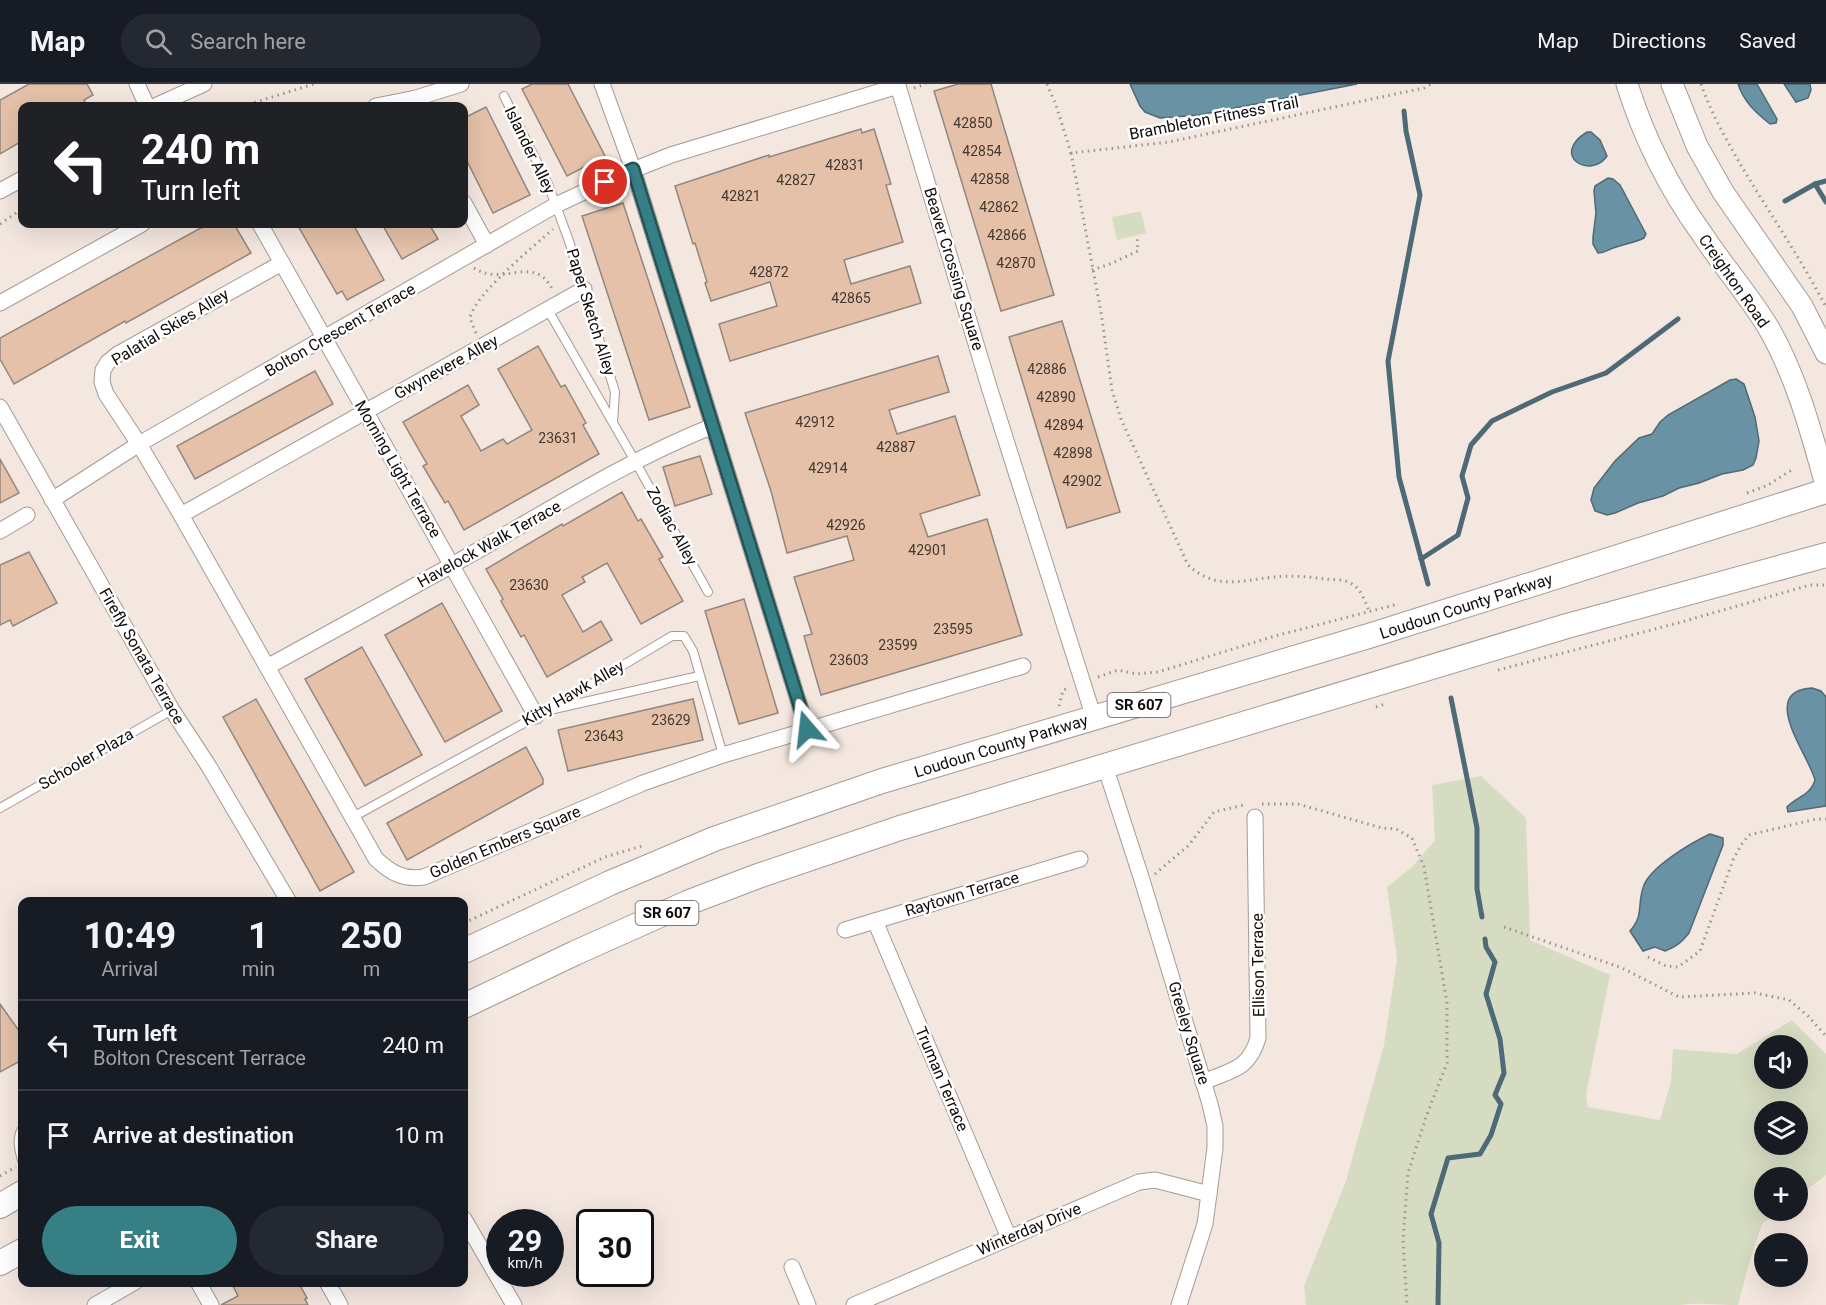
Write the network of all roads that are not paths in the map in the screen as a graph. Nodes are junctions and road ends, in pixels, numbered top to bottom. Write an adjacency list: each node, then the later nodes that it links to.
1 (137, 84): 9 (street)
2 (204, 84): 10 (street)
3 (461, 84): 11 (street)
4 (602, 84): 12 (street)
5 (1627, 84): 32 (street, Creighton Road)
6 (1672, 84): 25 (street)
7 (902, 86): 12 (street); 46 (street, Beaver Crossing Square)
8 (504, 96): 15 (lane, Islander Alley)
9 (145, 102)
10 (164, 102)
11 (418, 102)
12 (633, 169): 15 (street, Bolton Crescent Terrace); 29 (street)
13 (18, 181): 14 (street)
14 (0, 191)
15 (556, 205): 19 (street, Bolton Crescent Terrace); 21 (lane, Paper Sketch Alley)
16 (468, 210): 19 (street)
17 (135, 228): 23 (street)
18 (262, 228): 20 (street, Morning Light Terrace)
19 (487, 245): 24 (street, Bolton Crescent Terrace)
20 (282, 263): 24 (street, Morning Light Terrace); 30 (street, Palatial Skies Alley)
21 (584, 289): 22 (street, Gwynevere Alley); 28 (lane, Paper Sketch Alley)
22 (551, 302): 27 (street, Gwynevere Alley); 28 (lane, Zodiac Alley)
23 (0, 303)
24 (324, 339): 27 (street, Morning Light Terrace); 30 (street, Bolton Crescent Terrace)
25 (1826, 353)
26 (0, 407): 34 (street, Firefly Sonata Terrace)
27 (365, 412): 36 (street, Gwynevere Alley); 39 (street, Morning Light Terrace)
28 (613, 422): 31 (lane, Zodiac Alley)
29 (714, 426): 31 (street, Havelock Walk Terrace); 47 (street)
30 (140, 444): 34 (street, Bolton Crescent Terrace); 36 (street, Golden Embers Square)
31 (635, 460): 39 (street, Havelock Walk Terrace); 40 (lane, Zodiac Alley)
32 (1826, 485)
33 (1826, 491): 46 (main road, Loudoun County Parkway / SR 607)
34 (52, 500): 44 (street, Firefly Sonata Terrace)
35 (27, 515): 37 (street)
36 (181, 515): 42 (street, Golden Embers Square)
37 (0, 531)
38 (1826, 555): 49 (main road, SR 607)
39 (453, 565): 42 (street, Havelock Walk Terrace); 45 (street, Morning Light Terrace)
40 (708, 592)
41 (1023, 666): 47 (street, Golden Embers Square)
42 (267, 667): 51 (street, Golden Embers Square)
43 (699, 676): 45 (lane); 45 (lane, Kitty Hawk Alley); 48 (lane, Kitty Hawk Alley)
44 (172, 710): 50 (lane, Schooler Plaza); 54 (street, Firefly Sonata Terrace)
45 (541, 713): 51 (lane, Kitty Hawk Alley)
46 (1094, 718): 57 (main road, Loudoun County Parkway / SR 607)
47 (807, 729): 48 (street, Golden Embers Square)
48 (723, 755): 51 (street, Golden Embers Square)
49 (1105, 766): 58 (main road, SR 607); 59 (street, Greeley Square)
50 (0, 808)
51 (353, 817)
52 (1255, 817): 59 (street, Ellison Terrace)
53 (1080, 859): 55 (street, Raytown Terrace)
54 (286, 897)
55 (875, 921): 56 (street, Raytown Terrace); 64 (street, Truman Terrace)
56 (845, 930)
57 (468, 949)
58 (468, 1004)
59 (1203, 1082): 60 (street, Greeley Square)
60 (1209, 1194): 64 (street, Winterday Drive); 77 (street, Greeley Square)
61 (18, 1195): 62 (main road)
62 (0, 1206)
63 (468, 1226): 74 (street)
64 (1009, 1238): 76 (street, Winterday Drive)
65 (18, 1253): 66 (main road)
66 (0, 1263)
67 (792, 1267): 75 (street)
68 (126, 1287): 71 (street)
69 (201, 1287): 72 (street)
70 (330, 1287): 73 (street)
71 (95, 1305)
72 (211, 1305)
73 (340, 1305)
74 (514, 1305)
75 (808, 1305)
76 (854, 1305)
77 (1179, 1305)

